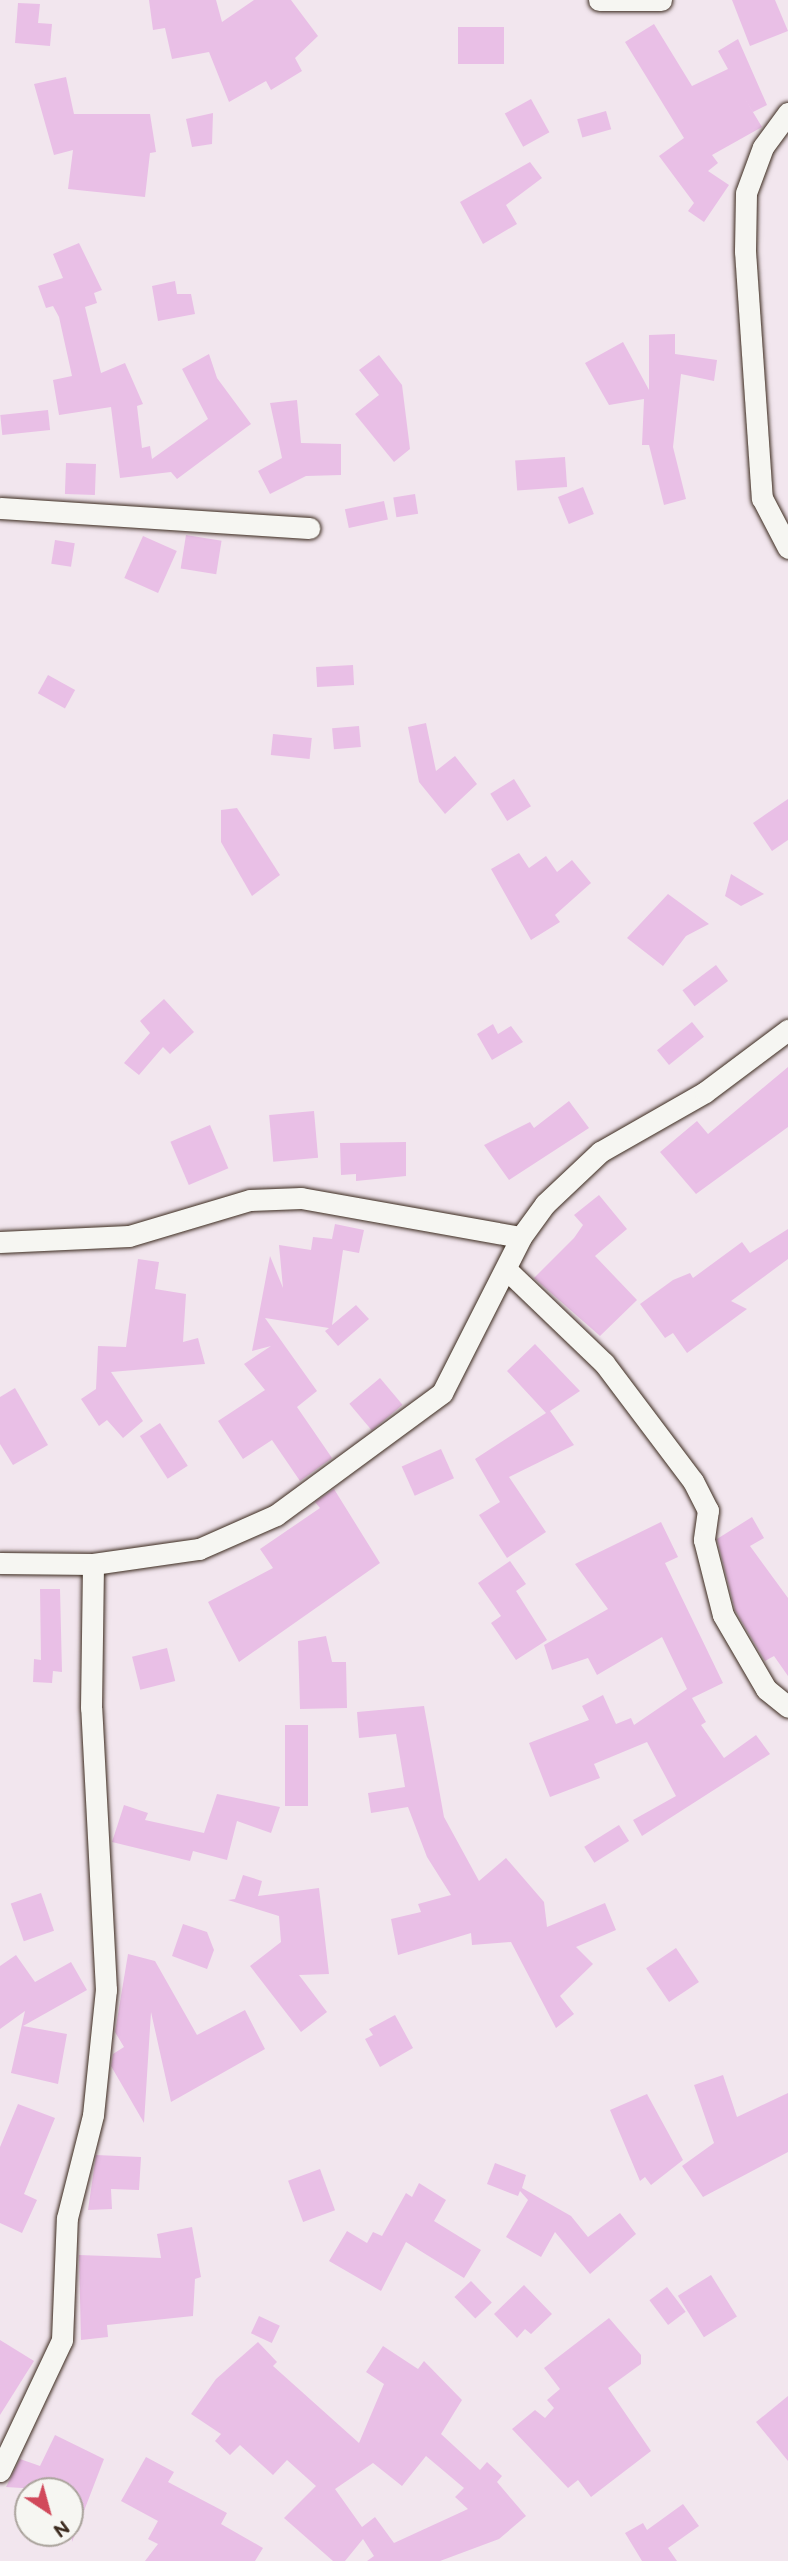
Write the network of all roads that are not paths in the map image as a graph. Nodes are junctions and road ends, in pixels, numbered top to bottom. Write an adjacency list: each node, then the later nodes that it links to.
1 (598, 0): 2 (street)
2 (661, 0)
3 (788, 113): 6 (street)
4 (0, 508): 5 (street)
5 (309, 528)
6 (788, 548)
7 (788, 1030): 8 (street)
8 (521, 1237): 9 (street); 10 (street)
9 (0, 1242)
10 (508, 1271): 12 (street); 13 (street)
11 (0, 1563): 12 (street)
12 (93, 1564): 14 (street)
13 (788, 1707)
14 (0, 2471)

